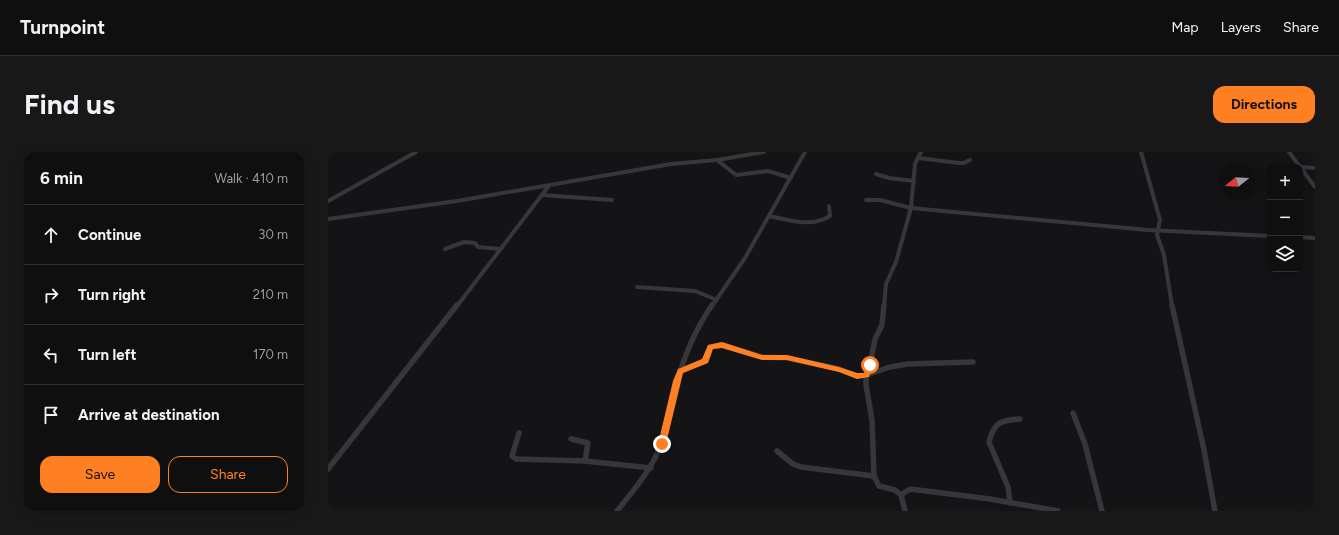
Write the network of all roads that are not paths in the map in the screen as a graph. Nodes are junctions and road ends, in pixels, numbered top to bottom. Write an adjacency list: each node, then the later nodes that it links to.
1 (416, 152): 22 (street)
2 (764, 152): 8 (street)
3 (805, 152): 15 (street)
4 (921, 152): 7 (street)
5 (1141, 152): 27 (street)
6 (1289, 152): 10 (street)
7 (918, 158): 9 (street); 16 (street)
8 (716, 160): 15 (street); 17 (street)
9 (970, 160)
10 (1299, 164)
11 (1303, 167): 12 (street)
12 (1315, 168)
13 (1303, 170): 18 (street)
14 (876, 174): 16 (street)
15 (791, 178): 25 (street)
16 (914, 181): 24 (street)
17 (548, 187): 19 (street); 26 (street)
18 (1315, 187)
19 (542, 195): 20 (street); 32 (street)
20 (612, 200)
21 (866, 200): 24 (street)
22 (328, 201)
23 (829, 206): 25 (street)
24 (911, 208): 27 (street); 37 (street)
25 (770, 216): 34 (street)
26 (328, 219)
27 (1158, 230): 28 (street); 53 (street)
28 (1267, 236)
29 (1303, 237): 30 (street)
30 (1315, 238)
31 (445, 249): 32 (street)
32 (501, 249): 45 (street)
33 (637, 287): 34 (street)
34 (717, 300): 36 (street)
35 (973, 362): 37 (street)
36 (681, 371): 37 (street); 44 (street)
37 (866, 375): 46 (street)
38 (1073, 413): 52 (street)
39 (1020, 419): 48 (street)
40 (519, 433): 43 (street)
41 (571, 440): 43 (street)
42 (777, 451): 46 (street)
43 (585, 461): 44 (street)
44 (650, 468): 49 (street)
45 (328, 469)
46 (874, 476): 47 (street)
47 (902, 494): 48 (street); 50 (street)
48 (1010, 503): 51 (street)
49 (618, 511)
50 (905, 511)
51 (1058, 511)
52 (1102, 511)
53 (1215, 511)

